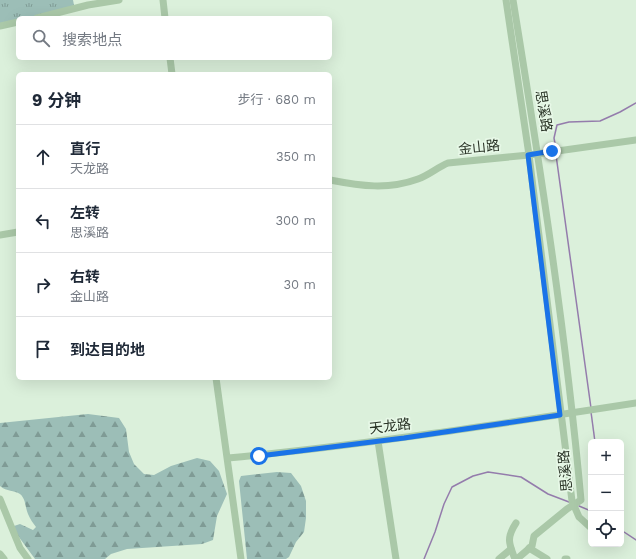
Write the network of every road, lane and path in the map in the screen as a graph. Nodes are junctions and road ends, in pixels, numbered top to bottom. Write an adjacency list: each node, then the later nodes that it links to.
1 (119, 0): 5 (street)
2 (163, 0): 6 (street)
3 (506, 0): 13 (street, 思溪路)
4 (513, 0): 12 (street, 思溪路)
5 (45, 16)
6 (165, 16)
7 (16, 22): 8 (street)
8 (0, 26)
9 (170, 60): 10 (street)
10 (172, 72)
11 (636, 140): 12 (street, 金山路)
12 (538, 153): 13 (street, 金山路); 19 (street, 思溪路)
13 (528, 155): 14 (street, 金山路); 20 (street, 思溪路)
14 (332, 180)
15 (16, 232): 16 (street)
16 (0, 235)
17 (216, 380): 22 (street)
18 (636, 403): 19 (street, 天龙路)
19 (573, 413): 20 (street, 天龙路); 24 (street, 思溪路)
20 (560, 415): 21 (street, 天龙路); 24 (street, 思溪路)
21 (378, 441): 22 (street, 天龙路); 33 (street)
22 (228, 458): 32 (street)
23 (0, 498): 31 (street)
24 (574, 504): 26 (street); 27 (street)
25 (516, 523): 28 (street)
26 (588, 525)
27 (530, 548): 35 (street); 36 (street)
28 (511, 549): 34 (street); 35 (street)
29 (0, 554): 30 (street)
30 (4, 559)
31 (28, 559)
32 (241, 559)
33 (396, 559)
34 (499, 559)
35 (516, 559)
36 (547, 559)

